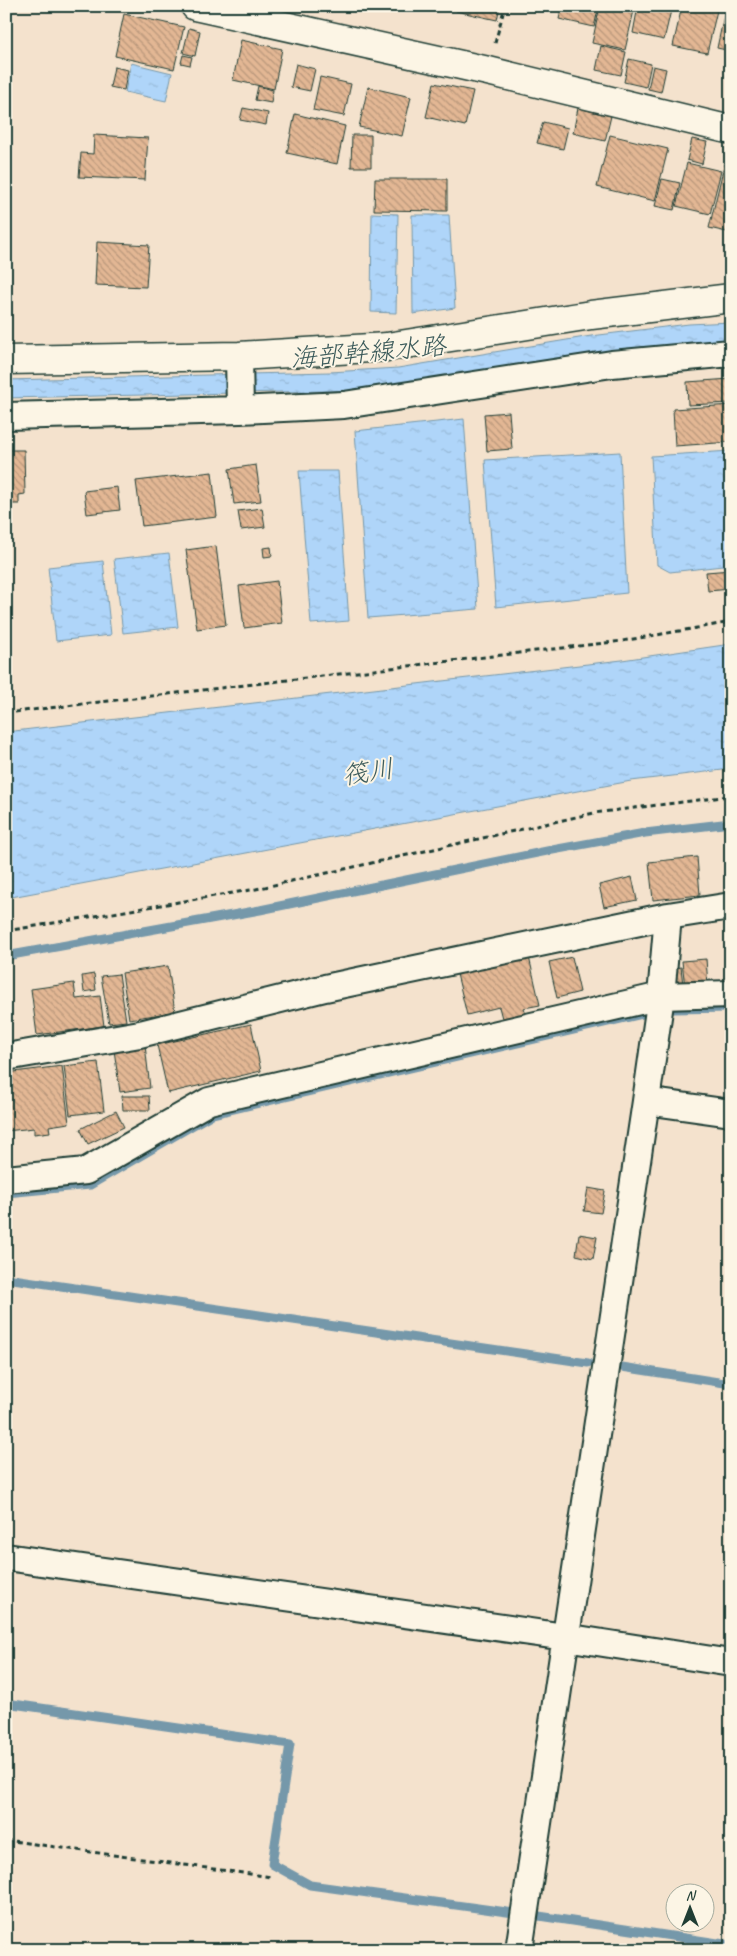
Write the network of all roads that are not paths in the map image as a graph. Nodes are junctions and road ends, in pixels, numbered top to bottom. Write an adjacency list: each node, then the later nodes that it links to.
1 (195, 6): 2 (street)
2 (731, 130)
3 (731, 298): 6 (street)
4 (731, 353): 7 (street)
5 (6, 360): 6 (street)
6 (239, 363): 7 (street)
7 (240, 404): 8 (street)
8 (6, 416)
9 (731, 906): 10 (street)
10 (668, 916): 12 (street); 13 (street)
11 (731, 994): 12 (street)
12 (661, 996): 14 (street); 16 (street)
13 (6, 1057)
14 (646, 1101): 15 (street); 18 (street)
15 (731, 1113)
16 (6, 1179)
17 (6, 1556): 18 (street)
18 (565, 1637): 19 (street); 20 (street)
19 (731, 1663)
20 (519, 1950)

